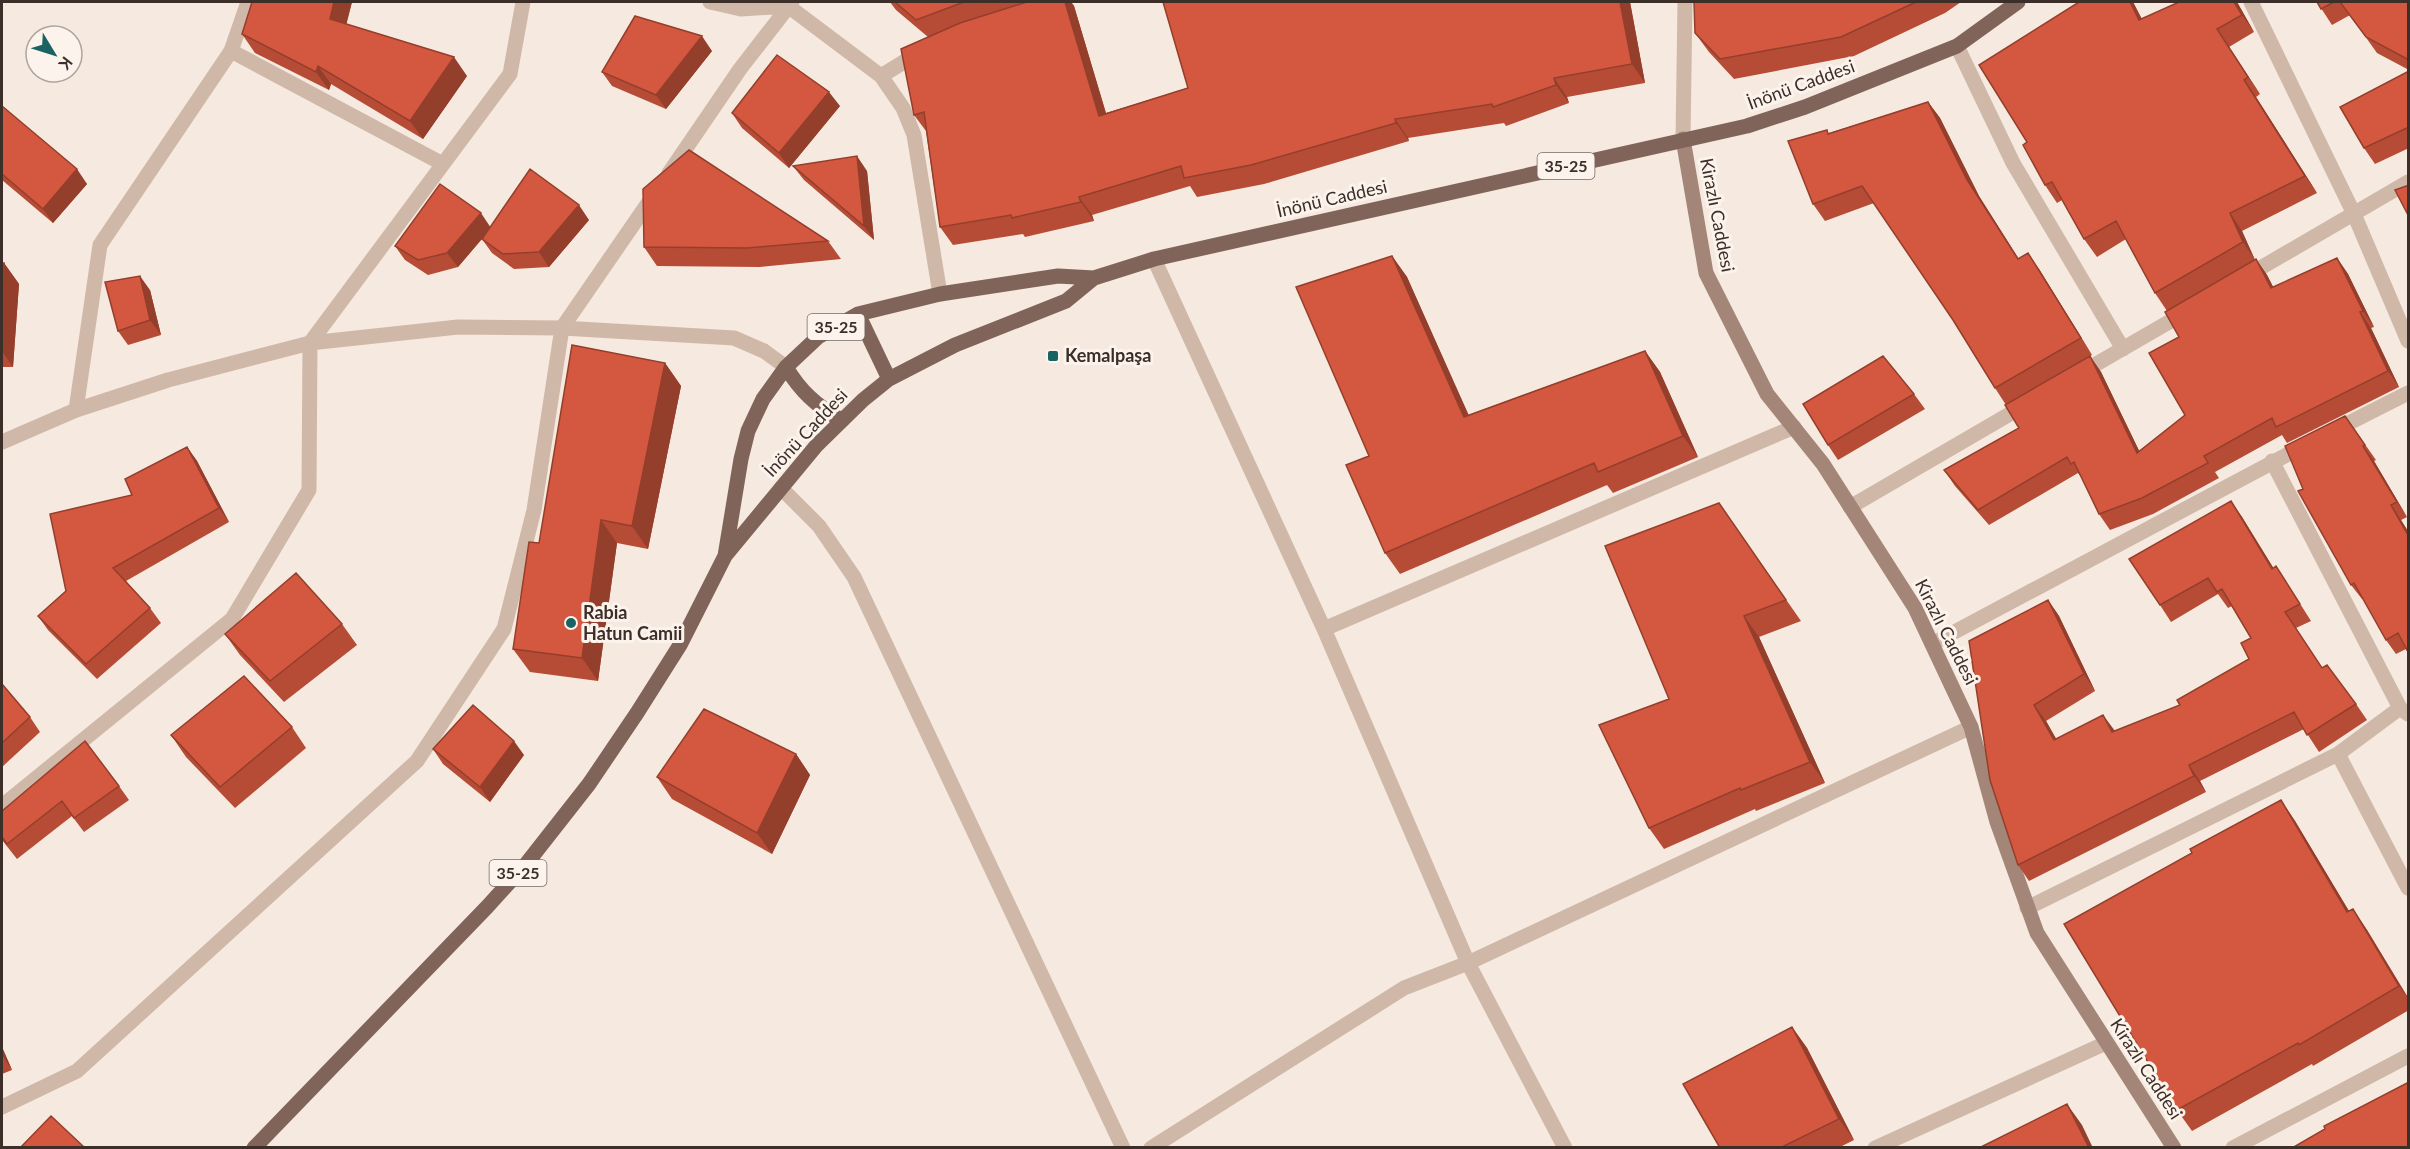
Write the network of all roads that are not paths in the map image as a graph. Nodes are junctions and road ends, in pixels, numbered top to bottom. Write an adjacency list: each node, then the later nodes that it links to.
1 (248, 2): 10 (street)
2 (523, 2): 13 (street)
3 (710, 2): 7 (street)
4 (1685, 2): 12 (street)
5 (2018, 2): 9 (main road, İnönü Caddesi / 35-25)
6 (2251, 2): 15 (street)
7 (789, 3): 11 (street); 22 (street)
8 (936, 45): 11 (street)
9 (1957, 46): 12 (main road, İnönü Caddesi / 35-25); 25 (street)
10 (231, 51): 13 (street); 31 (street)
11 (881, 76): 19 (street)
12 (1683, 139): 16 (main road, İnönü Caddesi / 35-25); 33 (main road, Kirazlı Caddesi)
13 (443, 164): 24 (street)
14 (2409, 182): 15 (street)
15 (2354, 214): 18 (street); 23 (street)
16 (1154, 259): 17 (main road, İnönü Caddesi / 35-25); 39 (street)
17 (1094, 278): 19 (main road, 35-25); 27 (main road, İnönü Caddesi / 35-25)
18 (2234, 284)
19 (940, 294): 21 (main road, 35-25)
20 (2203, 302): 25 (street)
21 (858, 314): 26 (main road, 35-25); 27 (main road)
22 (562, 328): 24 (street); 26 (street); 50 (street)
23 (2409, 341)
24 (310, 343): 31 (street); 44 (street)
25 (2123, 349): 28 (street)
26 (786, 367): 32 (main road); 38 (main road, 35-25)
27 (889, 380): 32 (main road, İnönü Caddesi / 35-25)
28 (2062, 384)
29 (2409, 393): 35 (street)
30 (2042, 396): 37 (street)
31 (76, 410): 34 (street)
32 (841, 420): 36 (main road, İnönü Caddesi / 35-25)
33 (1794, 427): 37 (main road, Kirazlı Caddesi); 39 (street)
34 (2, 442)
35 (2272, 461): 40 (street); 41 (street)
36 (781, 488): 38 (main road, İnönü Caddesi / 35-25); 52 (street)
37 (1850, 507): 40 (main road, Kirazlı Caddesi)
38 (726, 556): 51 (main road, 35-25)
39 (1324, 629): 47 (street)
40 (1932, 644): 42 (main road, Kirazlı Caddesi)
41 (2404, 711): 43 (street)
42 (1971, 727): 46 (main road, Kirazlı Caddesi); 47 (street)
43 (2338, 754): 45 (street); 46 (street)
44 (2, 806)
45 (2409, 888)
46 (2027, 908): 48 (main road, Kirazlı Caddesi)
47 (1468, 963): 53 (street); 54 (street)
48 (2106, 1043): 55 (street); 56 (main road, Kirazlı Caddesi)
49 (2409, 1056): 57 (street)
50 (2, 1107)
51 (254, 1148)
52 (1123, 1148)
53 (1151, 1148)
54 (1565, 1148)
55 (1875, 1148)
56 (2174, 1148)
57 (2233, 1148)

